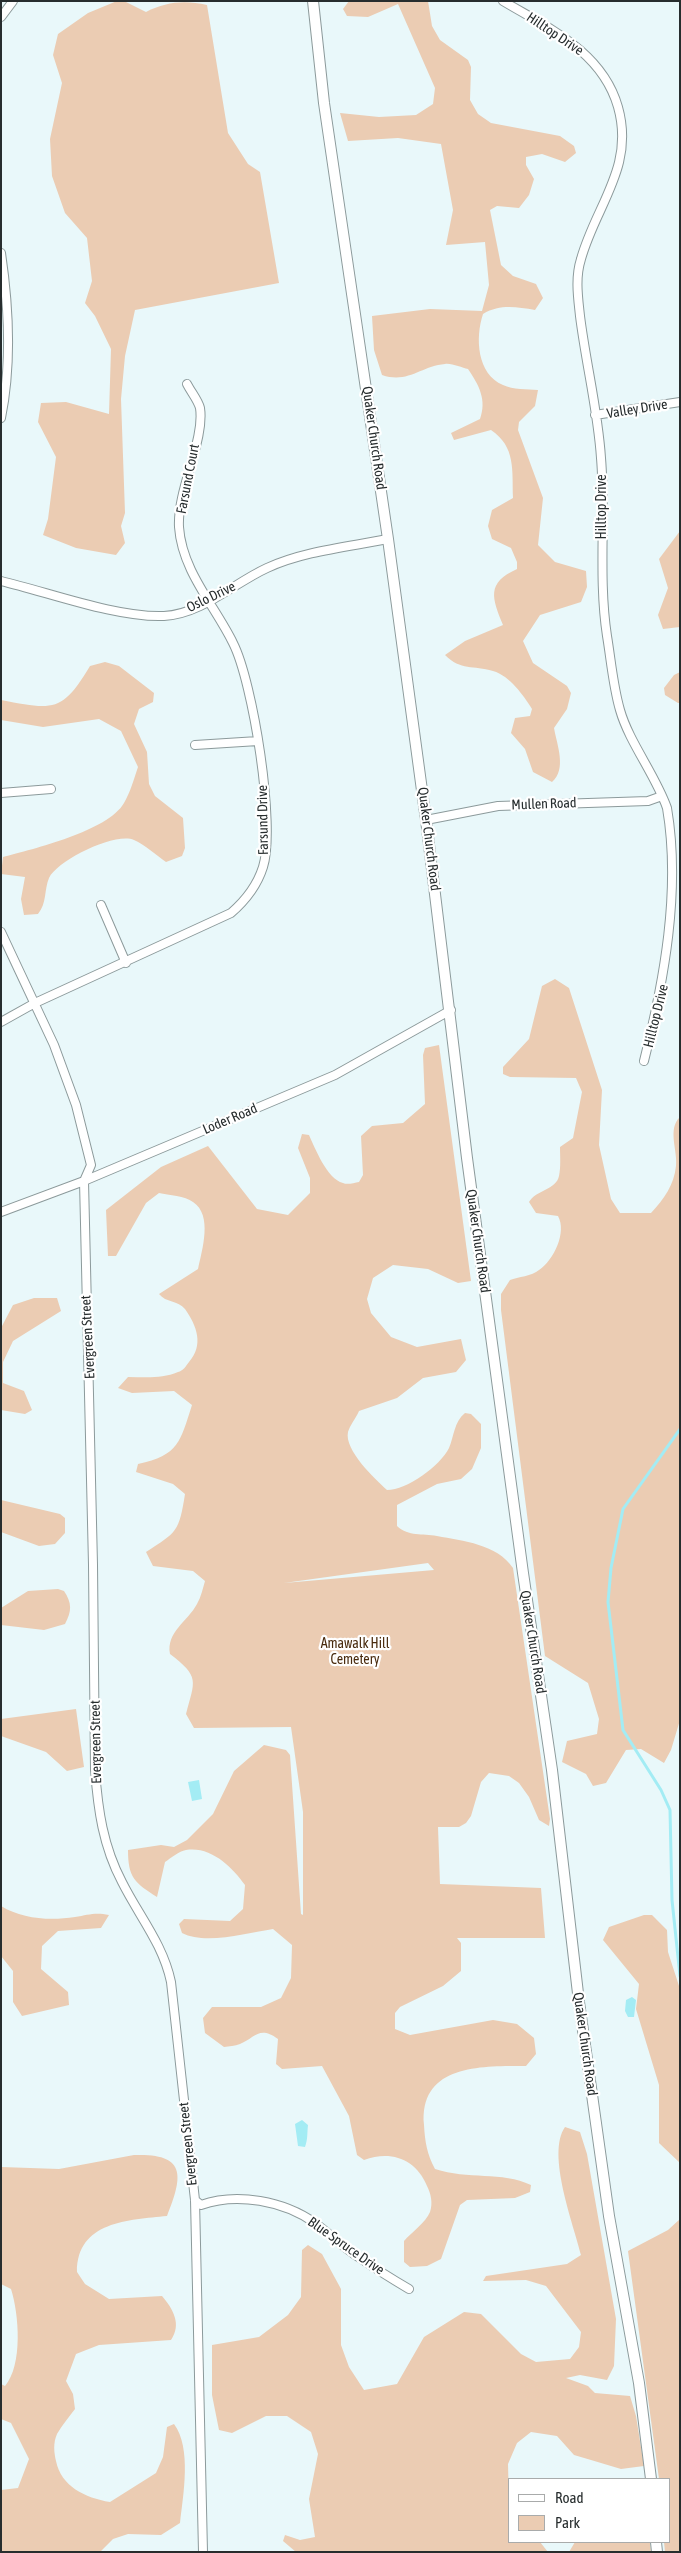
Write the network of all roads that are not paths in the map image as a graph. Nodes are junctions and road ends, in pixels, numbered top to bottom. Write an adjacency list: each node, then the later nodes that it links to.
1 (13, 1): 4 (street)
2 (313, 1): 10 (street, Quaker Church Road)
3 (503, 1): 8 (street, Hilltop Drive)
4 (1, 18)
5 (1, 253): 9 (street)
6 (187, 384): 12 (street, Farsund Court)
7 (680, 402): 8 (street, Valley Drive)
8 (595, 415): 17 (street, Hilltop Drive)
9 (1, 418)
10 (388, 539): 12 (street, Oslo Drive); 18 (street, Quaker Church Road)
11 (1, 580): 12 (street, Oslo Drive)
12 (209, 602): 13 (street, Farsund Drive)
13 (258, 741): 14 (street); 21 (street, Farsund Drive)
14 (195, 745)
15 (51, 789): 16 (street)
16 (1, 793)
17 (662, 796): 18 (street, Mullen Road); 25 (street, Hilltop Drive)
18 (426, 820): 23 (street, Quaker Church Road)
19 (101, 905): 21 (street)
20 (1, 932): 22 (street, Evergreen Street)
21 (126, 963): 22 (street, Farsund Drive)
22 (35, 1003): 24 (street, Farsund Drive); 26 (street, Evergreen Street)
23 (451, 1010): 26 (street, Loder Road); 30 (street, Quaker Church Road)
24 (1, 1022)
25 (644, 1062)
26 (84, 1181): 27 (street, Loder Road); 28 (street, Evergreen Street)
27 (1, 1212)
28 (195, 2200): 29 (street, Blue Spruce Drive); 31 (street, Evergreen Street)
29 (409, 2289)
30 (651, 2478)
31 (203, 2552)

